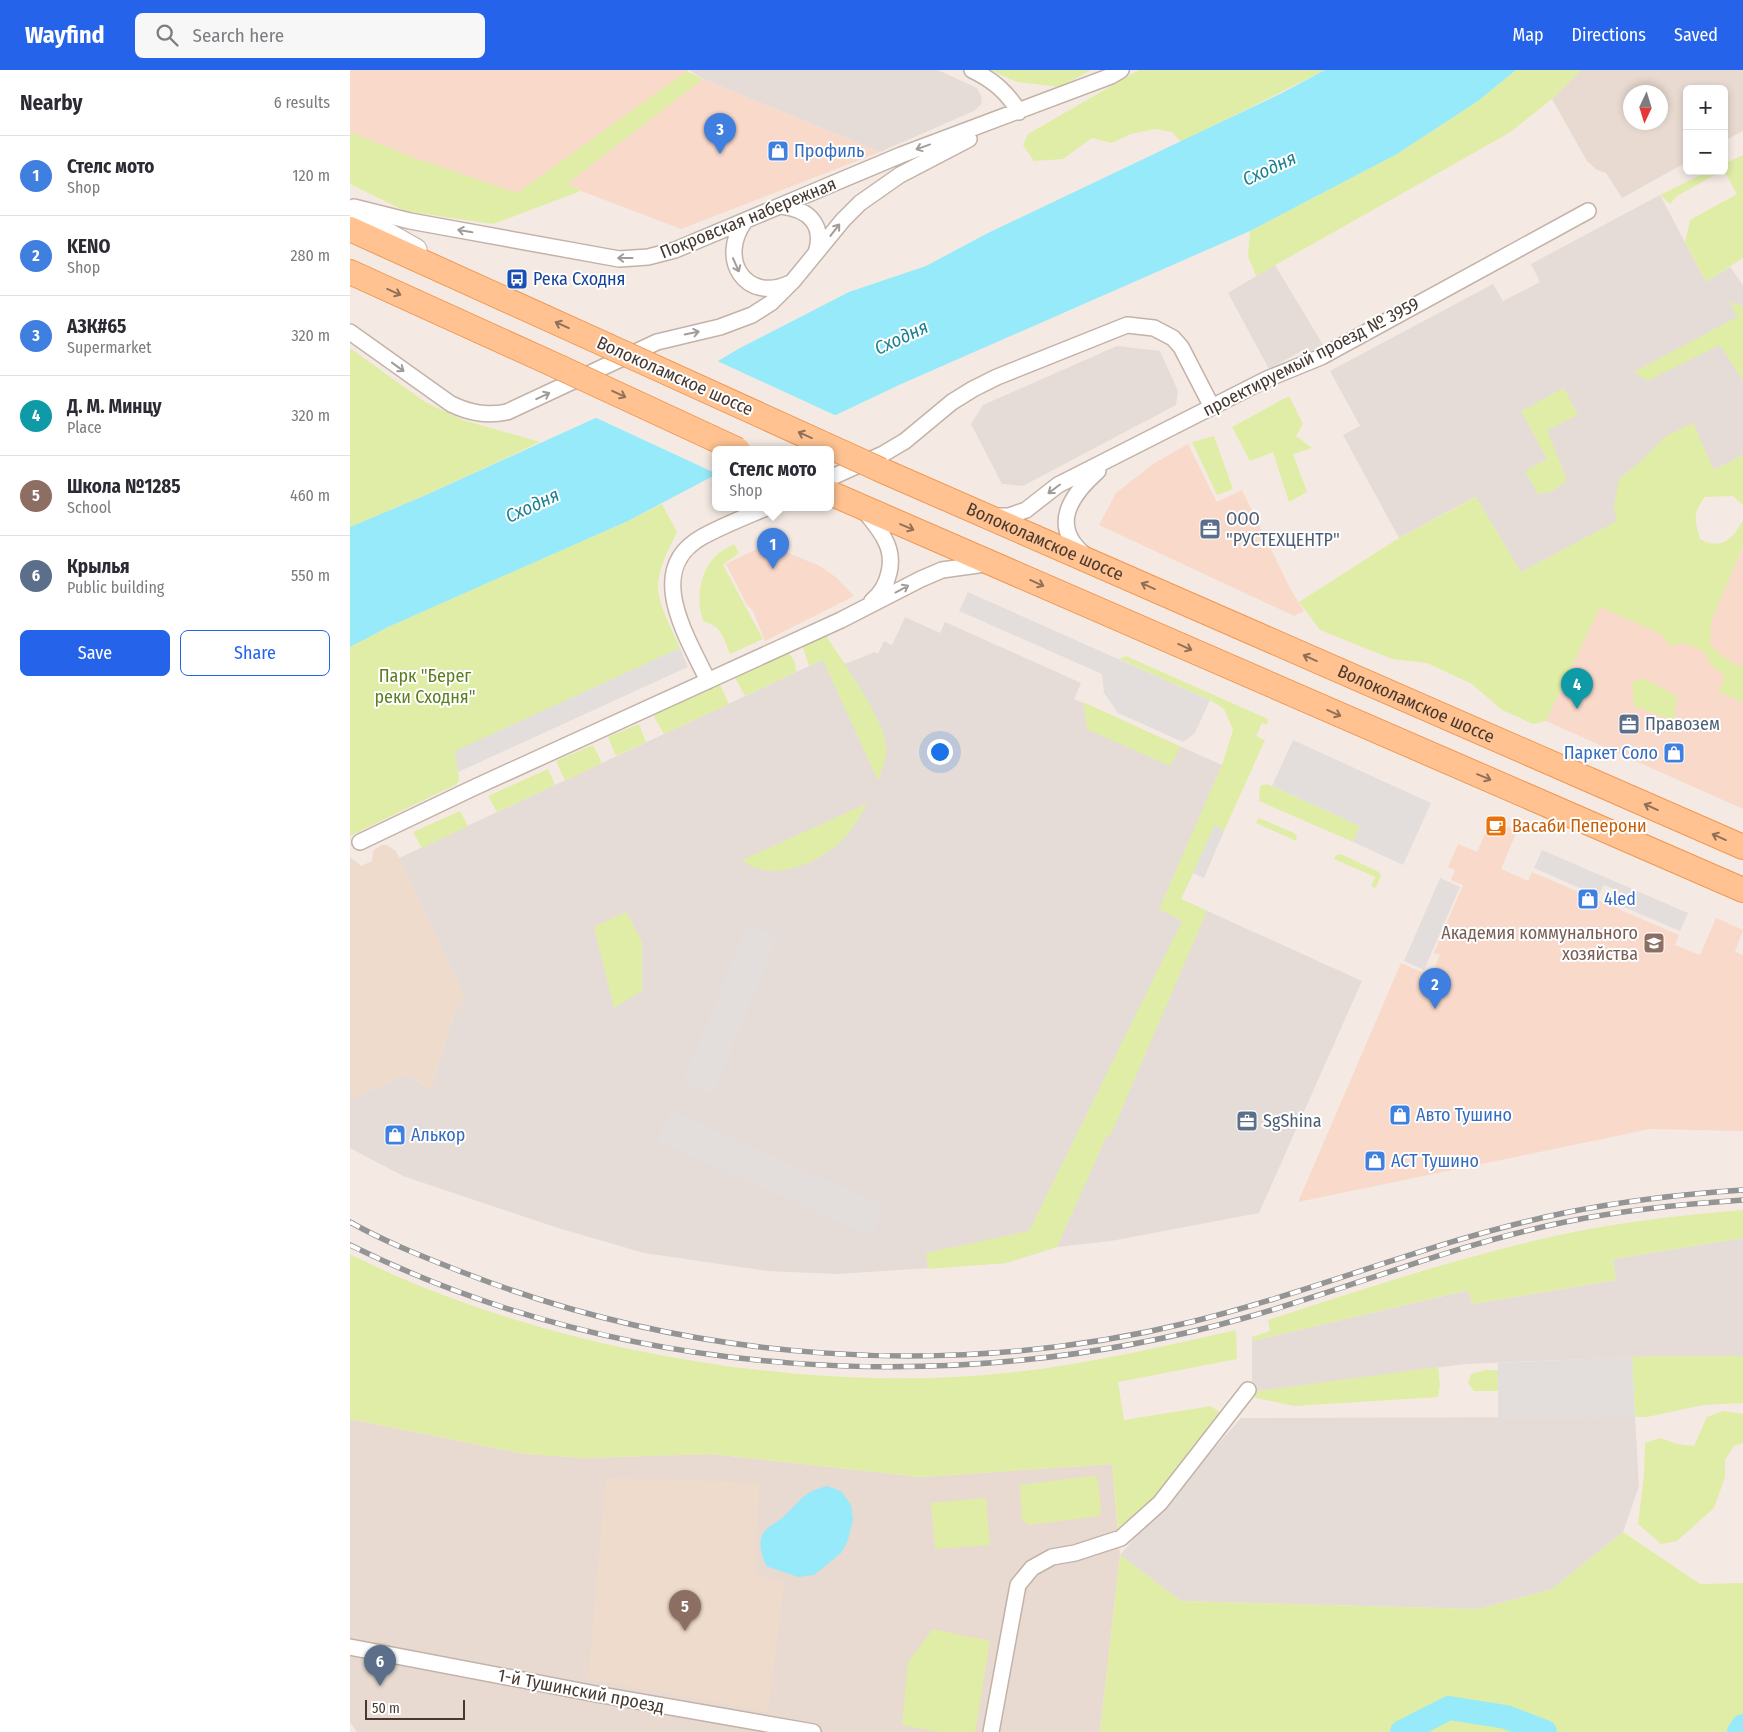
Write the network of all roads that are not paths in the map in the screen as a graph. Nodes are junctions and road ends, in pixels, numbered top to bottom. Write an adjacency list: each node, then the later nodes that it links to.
1 (972, 70): 3 (street)
2 (1120, 70): 3 (street, Покровская набережная)
3 (1019, 112): 5 (street, Покровская набережная, one-way to 5); 10 (street, Покровская набережная, one-way to 3)
4 (350, 206): 8 (street, Покровская набережная, one-way to 4)
5 (781, 206): 8 (street, Покровская набережная); 10 (street)
6 (350, 211): 13 (street)
7 (1588, 211): 15 (street, проектируемый проезд № 3959)
8 (745, 221): 12 (street, one-way to 12)
9 (350, 229): 13 (main road, Волоколамское шоссе)
10 (816, 254): 12 (street, Покровская набережная)
11 (350, 272): 16 (main road, one-way to 16, bridge)
12 (793, 281): 14 (street, Покровская набережная, one-way to 12)
13 (485, 290): 17 (main road, Волоколамское шоссе, one-way to 13, bridge)
14 (354, 335)
15 (1212, 407): 19 (street, проектируемый проезд № 3959); 20 (street)
16 (729, 446)
17 (828, 446)
18 (834, 449): 24 (main road, Волоколамское шоссе, one-way to 18, bridge)
19 (1112, 458): 24 (street, проектируемый проезд № 3959, one-way to 24); 26 (street, проектируемый проезд № 3959)
20 (834, 476)
21 (834, 495): 22 (main road)
22 (861, 506): 25 (main road, one-way to 25); 27 (street)
23 (759, 511): 28 (street)
24 (987, 516): 26 (main road, Волоколамское шоссе)
25 (992, 563): 27 (street, one-way to 25); 31 (main road, one-way to 31)
26 (1099, 565): 30 (main road, Волоколамское шоссе, one-way to 26)
27 (859, 612): 28 (street)
28 (708, 681): 29 (street)
29 (360, 842)
30 (1743, 847)
31 (1743, 890)
32 (1248, 1390): 35 (street)
33 (350, 1647): 34 (street, 1-й Тушинский проезд)
34 (813, 1732)
35 (991, 1732)

